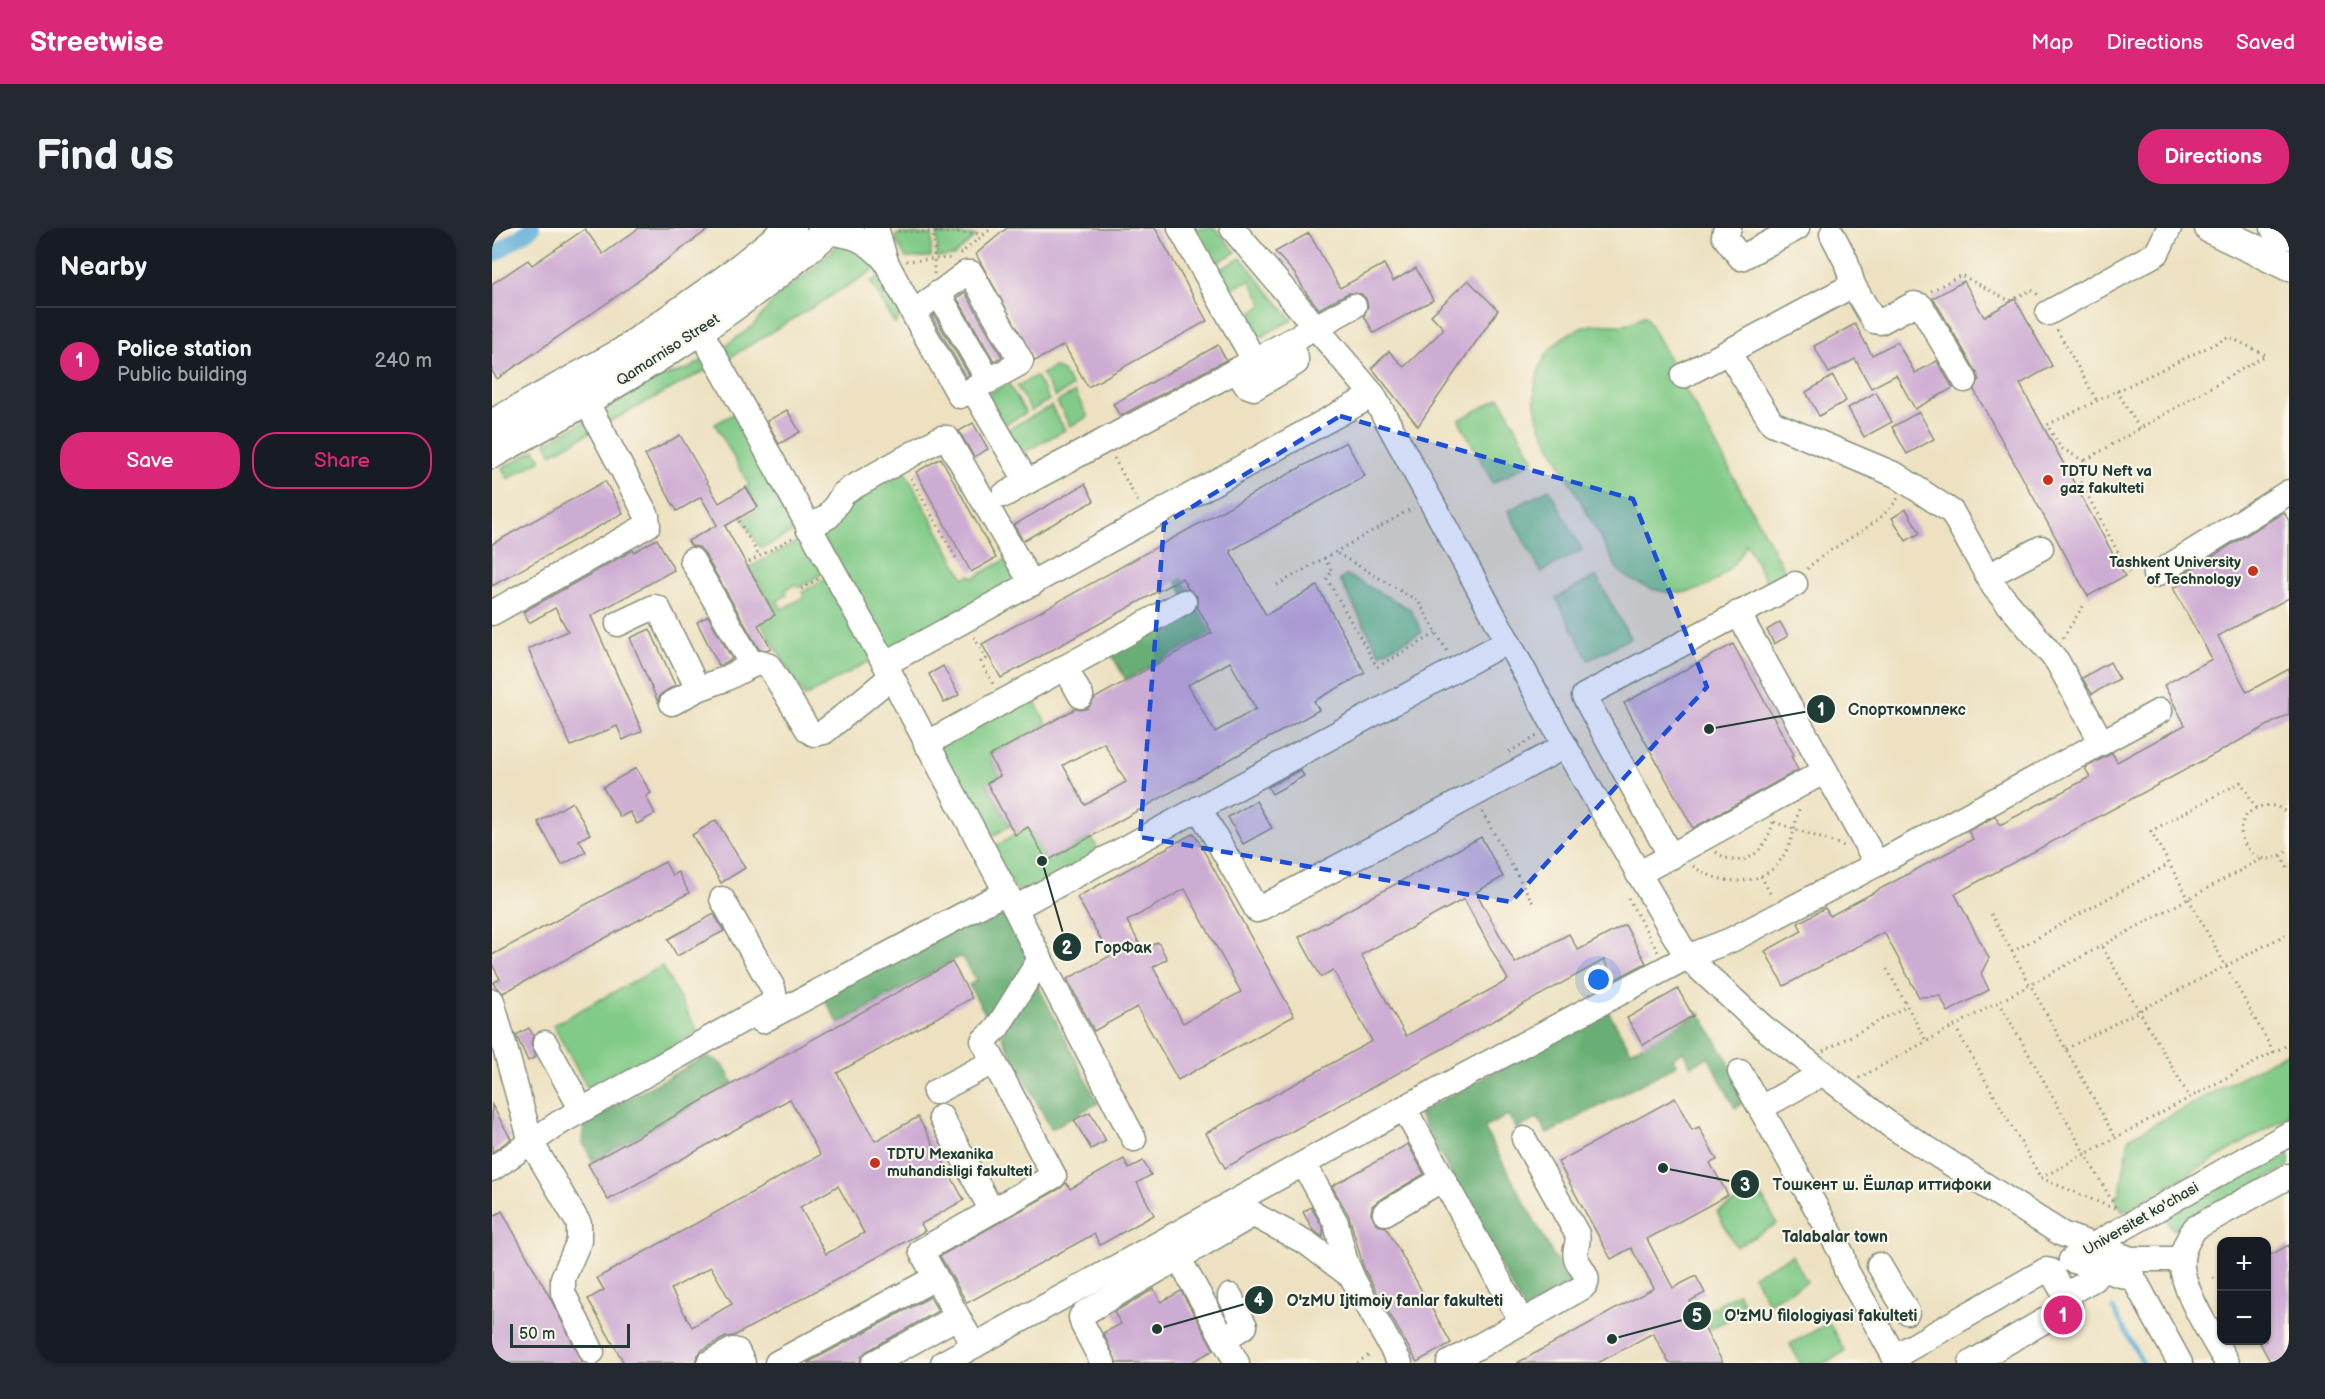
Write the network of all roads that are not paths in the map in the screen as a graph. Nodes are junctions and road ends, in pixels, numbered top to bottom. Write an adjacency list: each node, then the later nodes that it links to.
1 (791, 228): 29 (main road, Qamarniso Street)
2 (1180, 228): 23 (street)
3 (1232, 228): 20 (street)
4 (1729, 228): 5 (street)
5 (1797, 228)
6 (2169, 228): 19 (street)
7 (2210, 228): 14 (main road)
8 (2276, 228): 12 (main road)
9 (828, 230): 13 (street); 21 (main road, Qamarniso Street)
10 (885, 230): 13 (street)
11 (1836, 230): 16 (street)
12 (2289, 234)
13 (895, 261): 18 (street)
14 (2289, 266)
15 (936, 285): 18 (street); 26 (street); 26 (street)
16 (1853, 285): 22 (street); 25 (street)
17 (1354, 306): 20 (street)
18 (913, 312): 26 (street)
19 (2048, 313)
20 (1315, 326): 23 (street); 27 (street)
21 (700, 330): 28 (main road, Qamarniso Street); 34 (street)
22 (1728, 352): 24 (street); 38 (street)
23 (1246, 365): 31 (street)
24 (1683, 376)
25 (1965, 380)
26 (981, 386): 31 (street)
27 (1373, 395): 39 (street); 45 (street)
28 (586, 402): 30 (main road, Qamarniso Street); 42 (street)
29 (492, 425)
30 (492, 453)
31 (1027, 482): 33 (street)
32 (2289, 492): 37 (street)
33 (1004, 495)
34 (808, 528): 39 (street); 48 (street)
35 (2041, 548): 38 (street)
36 (692, 560): 46 (street)
37 (2155, 575)
38 (1988, 576): 53 (street)
39 (1032, 584): 48 (street)
40 (1795, 584): 43 (street)
41 (1184, 602): 47 (street)
42 (492, 613)
43 (1738, 613): 55 (street); 57 (street)
44 (618, 624): 49 (street)
45 (1508, 641): 56 (street); 58 (street)
46 (752, 665): 48 (street); 49 (street)
47 (1065, 667): 50 (street); 54 (street)
48 (888, 670): 54 (street)
49 (698, 689): 51 (street)
50 (1081, 696)
51 (672, 703)
52 (2160, 711): 53 (street)
53 (2102, 743): 60 (street)
54 (926, 744): 63 (street)
55 (1610, 747): 56 (street); 59 (street)
56 (1570, 756): 58 (street); 61 (street)
57 (1816, 776): 59 (street); 60 (street)
58 (1199, 808): 63 (street)
59 (1676, 854): 61 (street)
60 (1877, 864): 64 (street)
61 (1638, 874): 64 (street)
62 (722, 899): 74 (street)
63 (1011, 900): 65 (street); 74 (street)
64 (1687, 957): 70 (street); 72 (street)
65 (1040, 959): 68 (street); 77 (street)
66 (492, 1001): 79 (street)
67 (545, 1043): 74 (street)
68 (993, 1062): 71 (street); 85 (street)
69 (1740, 1072): 73 (street)
70 (1823, 1074): 73 (street); 87 (street)
71 (935, 1092)
72 (1404, 1108): 80 (street); 83 (street)
73 (1761, 1108): 95 (street)
74 (587, 1112): 79 (street)
75 (941, 1117): 85 (street)
76 (2289, 1134): 87 (street, Universitet ko'chasi)
77 (1134, 1139)
78 (1524, 1139): 97 (street)
79 (531, 1142): 81 (street); 100 (street)
80 (1304, 1164): 84 (street); 92 (street)
81 (492, 1169)
82 (2289, 1176): 89 (street)
83 (1443, 1179): 86 (street); 97 (street)
84 (1243, 1209): 88 (street); 92 (street); 99 (street)
85 (992, 1211): 91 (street)
86 (1385, 1213)
87 (2108, 1256): 89 (street); 93 (street); 112 (street, Universitet ko'chasi)
88 (1179, 1259): 98 (street); 108 (street)
89 (2182, 1259): 113 (street)
90 (1878, 1265): 95 (street)
91 (935, 1278): 96 (street); 105 (street)
92 (1353, 1279): 102 (street)
93 (2066, 1294): 101 (street); 111 (street)
94 (1230, 1296): 98 (street)
95 (1872, 1315): 101 (street)
96 (957, 1317): 99 (street); 106 (street)
97 (1522, 1322): 110 (street)
98 (1224, 1339): 109 (street)
99 (974, 1346): 107 (street)
100 (592, 1352)
101 (1896, 1360)
102 (1397, 1362)
103 (709, 1363): 104 (street)
104 (743, 1363)
105 (777, 1363)
106 (874, 1363)
107 (943, 1363)
108 (1103, 1363)
109 (1237, 1363)
110 (1449, 1363)
111 (1971, 1363)
112 (2181, 1363)
113 (2227, 1363)

